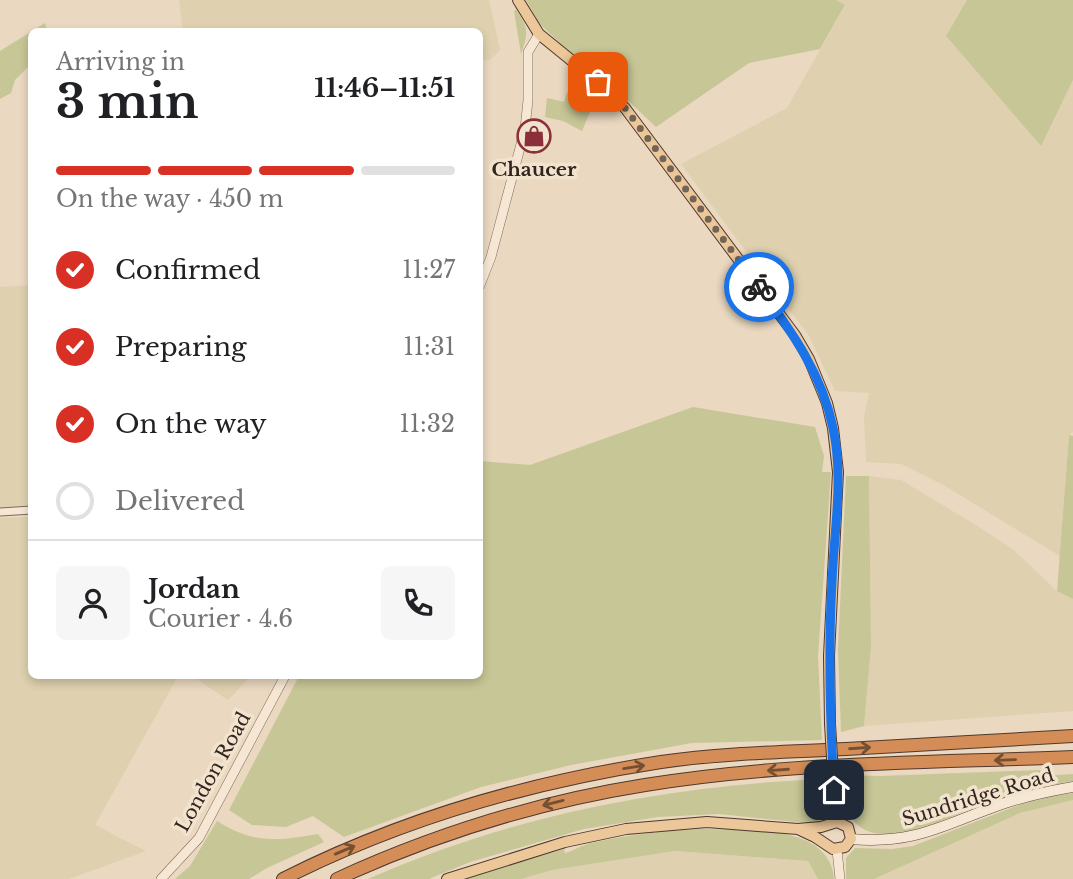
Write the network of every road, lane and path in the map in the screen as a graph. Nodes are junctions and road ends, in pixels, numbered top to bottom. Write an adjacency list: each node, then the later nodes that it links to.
1 (518, 0): 2 (main road)
2 (540, 34): 3 (street); 10 (main road, bridge)
3 (483, 277)
4 (28, 510): 5 (street)
5 (0, 512)
6 (283, 679): 14 (street, London Road)
7 (1073, 736): 15 (highway, one-way to 7)
8 (1073, 757): 16 (highway, one-way to 16)
9 (1073, 787): 12 (main road, Sundridge Road)
10 (832, 824): 11 (main road); 12 (main road); 13 (main road)
11 (798, 829): 13 (main road); 17 (main road)
12 (850, 839): 13 (main road)
13 (832, 847): 18 (street)
14 (161, 879)
15 (284, 879)
16 (337, 879)
17 (447, 879)
18 (840, 879)

